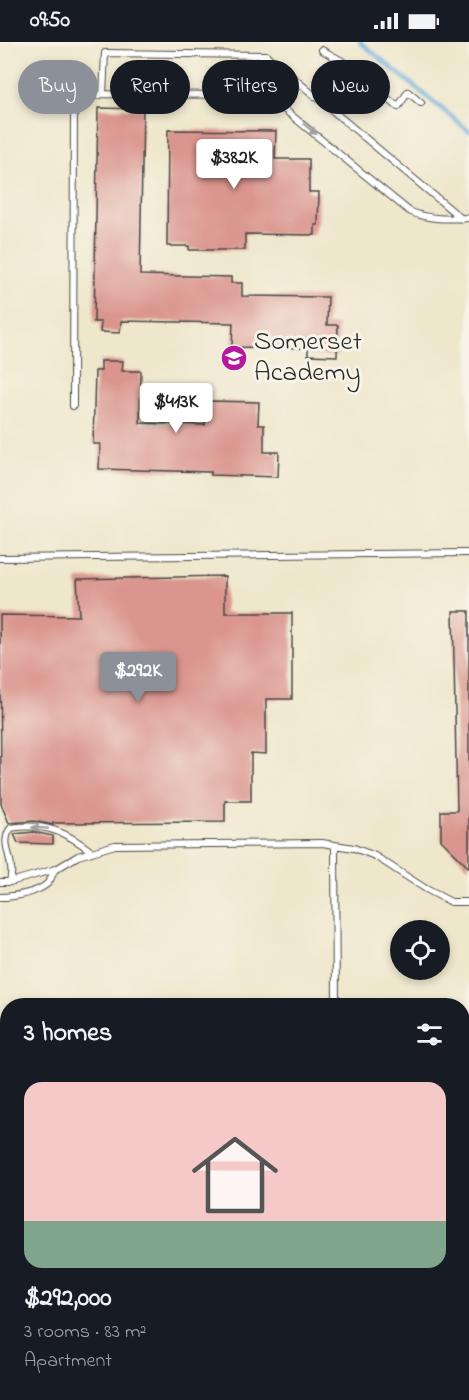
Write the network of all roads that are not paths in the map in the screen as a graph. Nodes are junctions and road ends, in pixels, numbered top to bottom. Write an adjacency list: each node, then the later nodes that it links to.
1 (322, 50): 6 (lane)
2 (253, 55): 3 (lane); 4 (lane); 8 (lane)
3 (253, 60)
4 (103, 94): 5 (lane); 9 (lane)
5 (202, 95)
6 (421, 103)
7 (290, 114): 8 (lane, one-way to 8)
8 (466, 219)
9 (73, 406)
10 (469, 553): 11 (lane)
11 (0, 558)
12 (335, 845): 13 (lane); 18 (lane); 19 (lane)
13 (92, 852): 14 (lane); 16 (lane, one-way to 16)
14 (56, 869): 16 (lane); 17 (lane)
15 (0, 882): 16 (lane)
16 (10, 882)
17 (0, 897)
18 (469, 902)
19 (336, 998)

